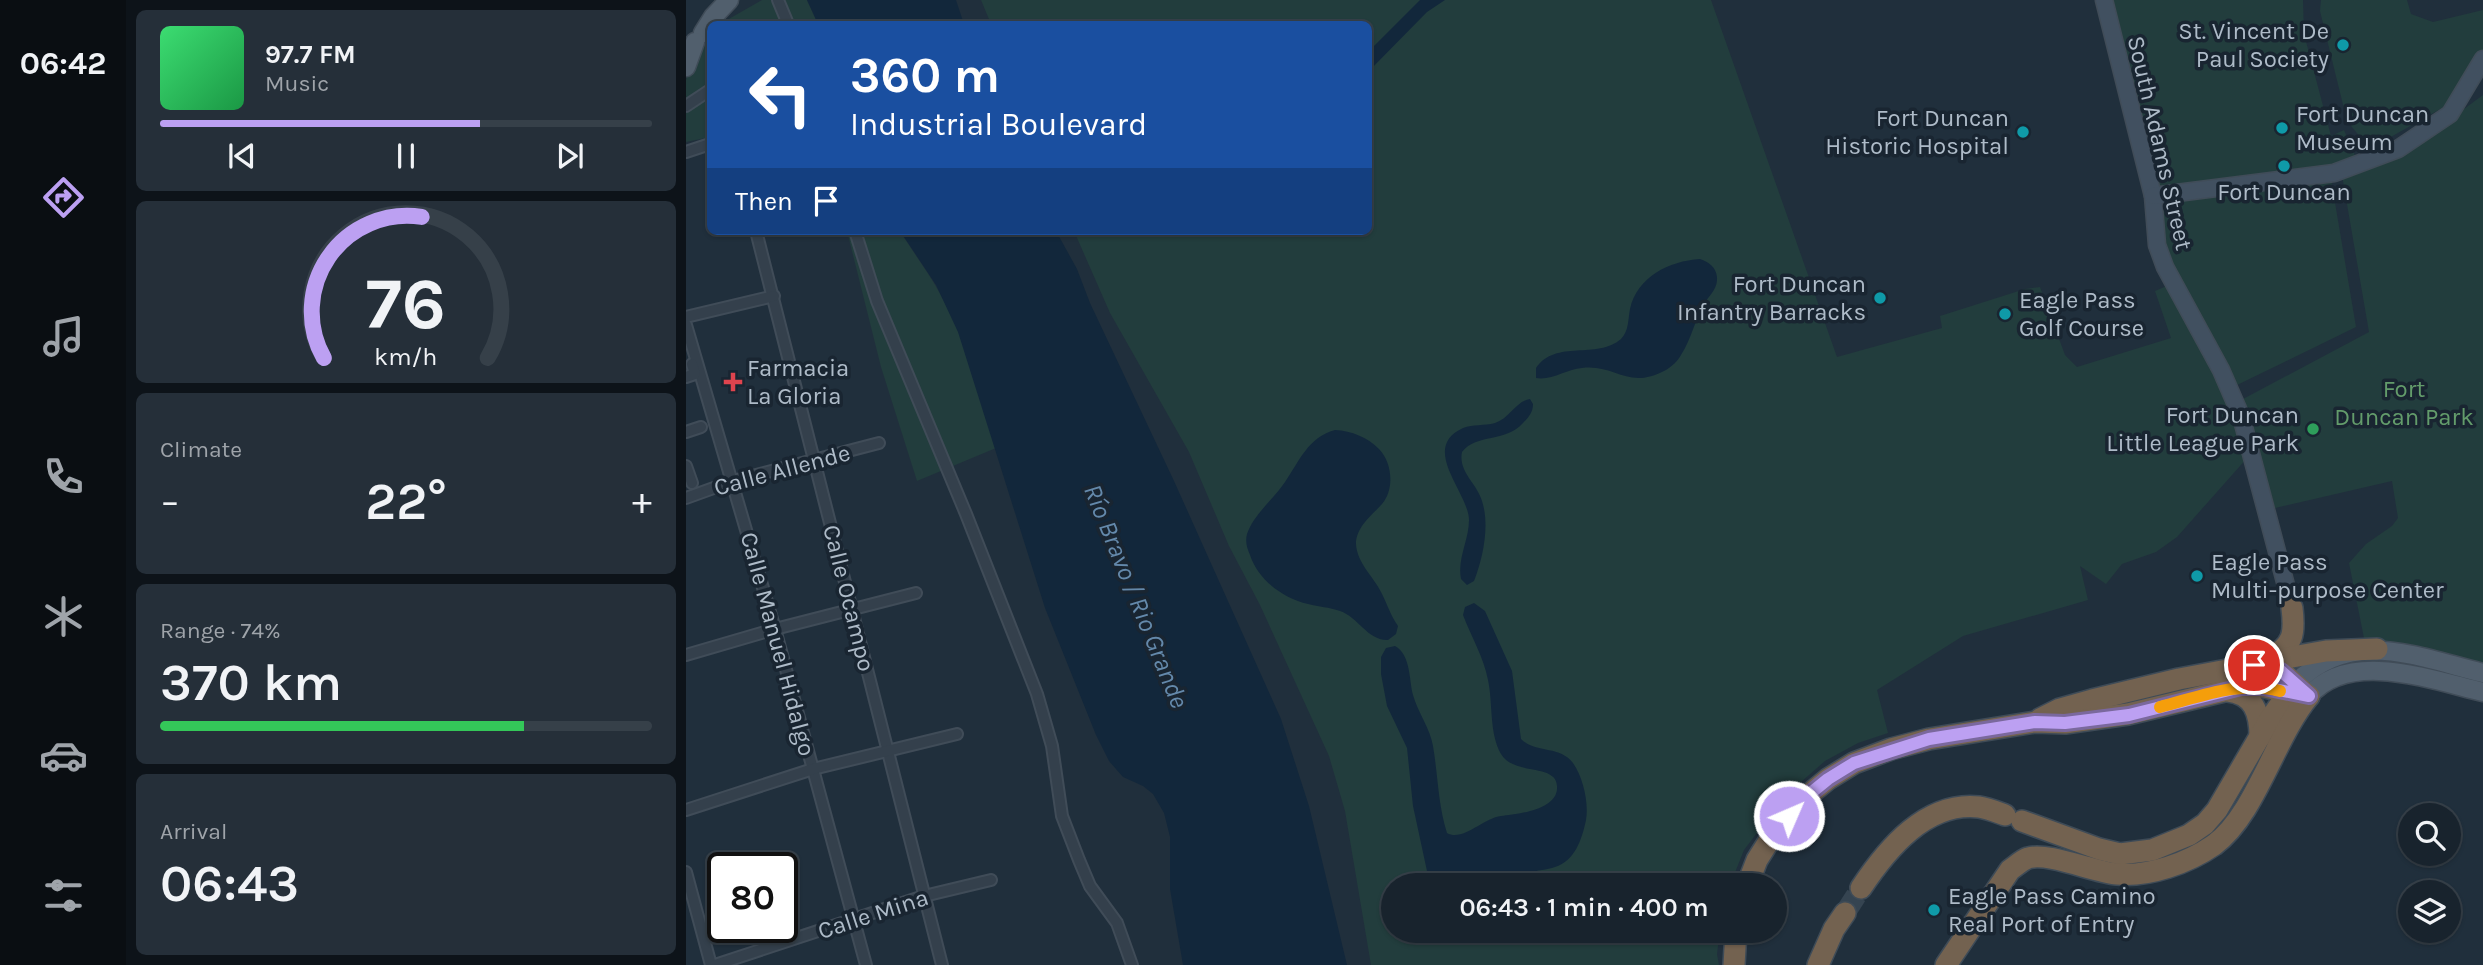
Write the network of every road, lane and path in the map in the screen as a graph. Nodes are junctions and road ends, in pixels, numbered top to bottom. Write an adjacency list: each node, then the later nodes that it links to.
1 (729, 0): 4 (main road)
2 (778, 0): 5 (street)
3 (2104, 0): 13 (street, South Adams Street)
4 (710, 21)
5 (787, 21)
6 (707, 25): 8 (main road)
7 (2483, 59): 13 (street)
8 (686, 66)
9 (707, 92): 10 (street)
10 (687, 105)
11 (707, 145): 12 (street)
12 (686, 152)
13 (2154, 196): 30 (street, South Adams Street)
14 (757, 235): 16 (street, Calle Ocampo)
15 (856, 235): 59 (street)
16 (774, 296): 17 (street); 24 (street, Calle Ocampo)
17 (686, 317)
18 (686, 325): 19 (street, Calle Manuel Hidalgo)
19 (691, 361): 20 (street); 26 (street, Calle Manuel Hidalgo)
20 (686, 377)
21 (701, 427): 22 (street)
22 (686, 432)
23 (878, 443): 24 (street, Calle Allende)
24 (814, 460): 26 (street, Calle Allende); 31 (street, Calle Ocampo)
25 (686, 468): 27 (street)
26 (733, 481): 28 (street, Calle Allende); 32 (street, Calle Manuel Hidalgo)
27 (692, 483)
28 (686, 498)
29 (916, 593): 31 (street)
30 (2292, 608): 33 (highway); 36 (highway)
31 (852, 609): 32 (street); 44 (street, Calle Ocampo)
32 (775, 629): 35 (street); 45 (street, Calle Manuel Hidalgo)
33 (2339, 649): 34 (highway); 36 (highway)
34 (2377, 649): 37 (main road); 39 (main road)
35 (686, 655)
36 (2255, 664): 39 (highway); 41 (highway)
37 (2483, 673)
38 (2222, 691): 39 (highway); 41 (highway); 43 (highway)
39 (2297, 691): 40 (main road); 43 (highway); 47 (highway)
40 (2483, 692)
41 (2035, 722): 49 (highway)
42 (957, 734): 44 (street)
43 (2260, 737): 47 (highway)
44 (888, 749): 45 (street); 52 (street, Calle Ocampo)
45 (813, 769): 46 (street); 54 (street, Calle Manuel Hidalgo)
46 (686, 810)
47 (2134, 864): 51 (highway); 62 (highway)
48 (686, 872): 56 (street)
49 (1752, 873)
50 (991, 880): 52 (street, Calle Mina)
51 (1861, 888)
52 (924, 896): 54 (street, Calle Mina); 58 (street, Calle Ocampo)
53 (1844, 913): 61 (highway)
54 (854, 919): 56 (street, Calle Mina); 57 (street, Calle Manuel Hidalgo)
55 (1735, 943): 60 (highway)
56 (713, 965)
57 (866, 965)
58 (942, 965)
59 (1132, 965)
60 (1734, 965)
61 (1818, 965)
62 (1947, 965)

